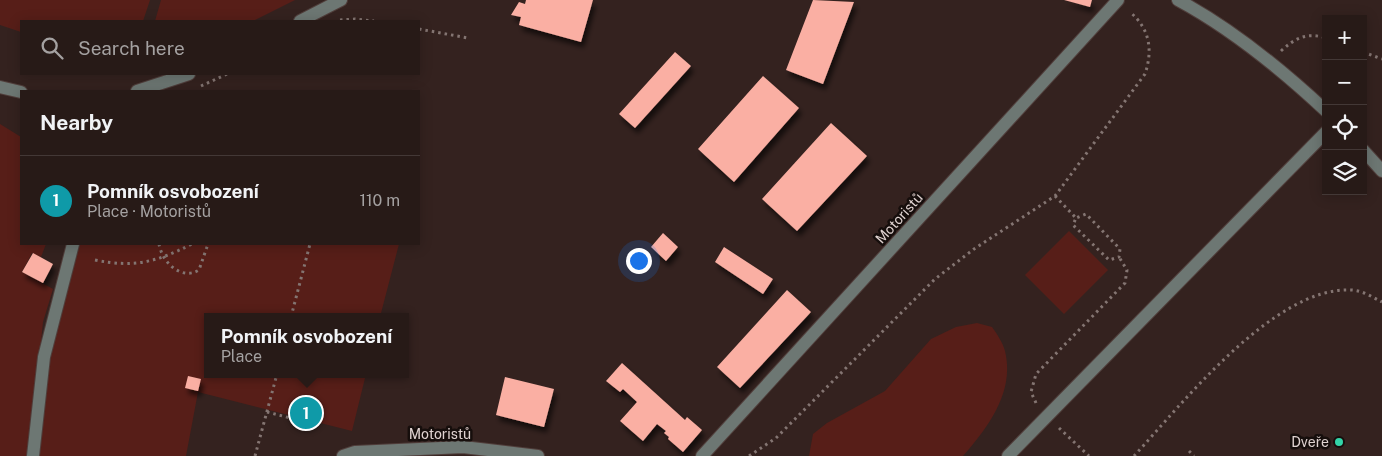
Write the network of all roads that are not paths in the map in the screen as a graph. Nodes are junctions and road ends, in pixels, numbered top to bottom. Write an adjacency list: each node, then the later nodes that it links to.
1 (341, 0): 4 (street)
2 (1178, 0): 9 (street)
3 (1118, 1): 17 (street, Motoristů)
4 (302, 20)
5 (186, 75): 7 (street)
6 (0, 87): 8 (street)
7 (140, 90)
8 (20, 92)
9 (1322, 107)
10 (1322, 136): 18 (street)
11 (1367, 154): 12 (street)
12 (1382, 171)
13 (73, 245): 14 (street)
14 (33, 456)
15 (343, 456): 16 (street, Motoristů)
16 (538, 456)
17 (702, 456)
18 (1008, 456)

